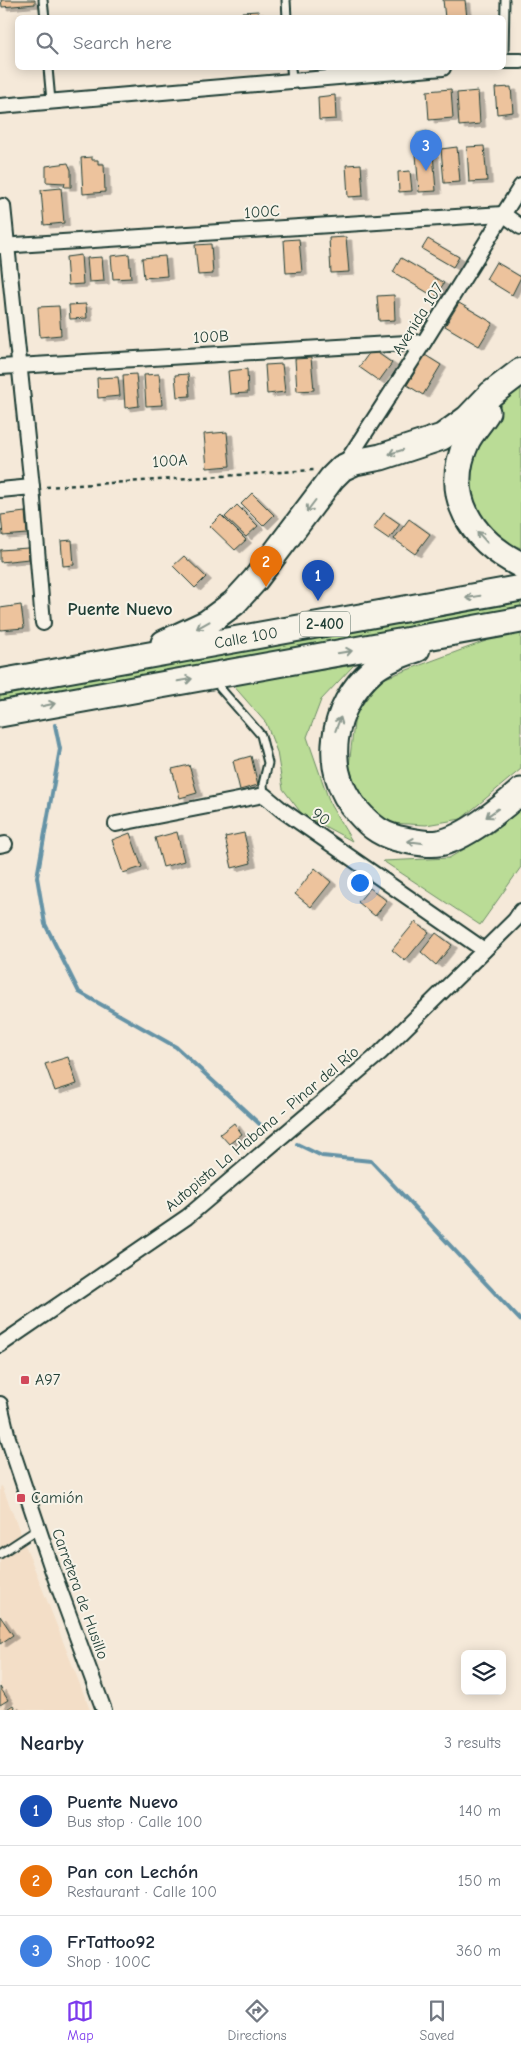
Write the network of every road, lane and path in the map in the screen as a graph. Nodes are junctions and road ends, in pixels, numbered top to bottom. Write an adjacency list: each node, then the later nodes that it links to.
1 (43, 0): 4 (lane)
2 (286, 0): 5 (lane)
3 (505, 0): 6 (lane)
4 (45, 15)
5 (287, 15)
6 (505, 15)
7 (521, 61): 8 (street)
8 (506, 62)
9 (48, 70): 12 (lane)
10 (392, 70): 11 (street)
11 (291, 74): 12 (street)
12 (51, 101): 13 (street)
13 (0, 106)
14 (521, 186): 16 (street, Avenida 107)
15 (3, 206): 18 (street)
16 (503, 214): 17 (street); 18 (street, 100C); 19 (street, Avenida 107)
17 (521, 227)
18 (3, 246): 20 (street)
19 (424, 342): 20 (street, 100B); 24 (street, Avenida 107)
20 (20, 365): 21 (street, 100B); 25 (street)
21 (0, 367)
22 (521, 371): 24 (highway, one-way to 24)
23 (521, 380): 27 (highway, one-way to 23)
24 (342, 468): 25 (path, 100A); 32 (highway, one-way to 32)
25 (32, 487): 26 (street); 30 (street)
26 (0, 490)
27 (521, 565)
28 (521, 588): 32 (highway, Calle 100 / 2-400, one-way to 32)
29 (521, 620): 31 (highway, Calle 100 / 2-400)
30 (43, 623)
31 (491, 626): 35 (highway, Calle 100 / 2-400, one-way to 31); 36 (highway, one-way to 31)
32 (129, 660): 33 (highway, Calle 100 / 2-400)
33 (0, 682)
34 (220, 688): 37 (lane)
35 (0, 714)
36 (521, 791)
37 (264, 795): 38 (street); 40 (street, 90)
38 (116, 824)
39 (521, 911): 40 (street, Autopista La Habana - Pinar del Río)
40 (484, 950): 41 (street, Autopista La Habana - Pinar del Río)
41 (0, 1345)
42 (0, 1404): 43 (street, Carretera de Husillo)
43 (38, 1529): 44 (lane); 45 (street, Carretera de Husillo)
44 (0, 1554)
45 (104, 1710)

